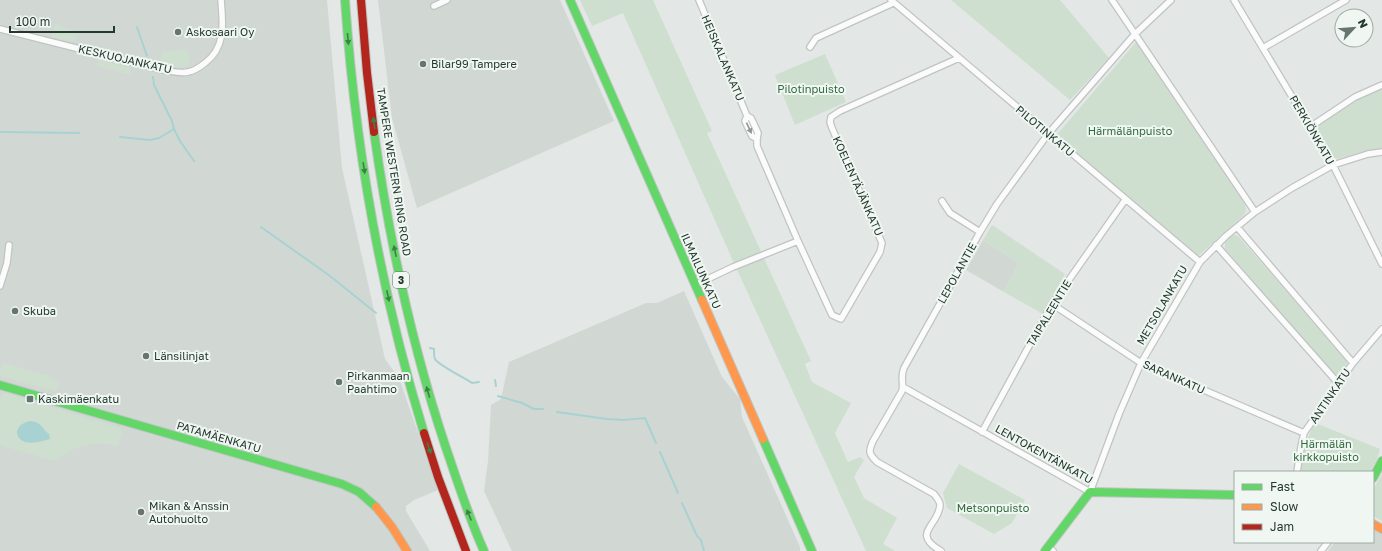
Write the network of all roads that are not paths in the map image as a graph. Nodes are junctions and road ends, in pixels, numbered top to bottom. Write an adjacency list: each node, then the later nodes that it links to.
1 (221, 0): 13 (street, KESKUOJANKATU)
2 (346, 0): 52 (main road, 3, one-way to 52)
3 (361, 0): 53 (main road, TAMPERE WESTERN RING ROAD / 3, one-way to 3)
4 (447, 0): 12 (street)
5 (570, 0): 33 (main road, ILMAILUNKATU)
6 (699, 0): 28 (street, HEISKALANKATU)
7 (1112, 0): 14 (street)
8 (1171, 0): 14 (street, LEPOLANTIE)
9 (1234, 0): 16 (street, PERKIÖNKATU)
10 (1346, 0): 16 (street)
11 (892, 1): 15 (street); 17 (street, PILOTINKATU)
12 (434, 6)
13 (0, 29)
14 (1135, 34): 20 (street, LEPOLANTIE); 25 (street)
15 (810, 47)
16 (1264, 48): 19 (street, PERKIÖNKATU)
17 (959, 58): 20 (street, PILOTINKATU); 28 (street, KOELENTÄJÄNKATU)
18 (1382, 85): 19 (street)
19 (1310, 127): 22 (street, PERKIÖNKATU)
20 (1048, 134): 23 (street, PILOTINKATU); 27 (street, LEPOLANTIE)
21 (1382, 152): 22 (street, METSOLANKATU)
22 (1333, 165): 25 (street, METSOLANKATU); 32 (street, PERKIÖNKATU)
23 (1126, 200): 31 (street, PILOTINKATU); 35 (street, TAIPALEENTIE)
24 (942, 201): 27 (street)
25 (1255, 212): 26 (street, METSOLANKATU)
26 (1237, 227): 29 (street, METSOLANKATU); 37 (street)
27 (980, 232): 41 (street, LEPOLANTIE)
28 (798, 241): 33 (street)
29 (1216, 245): 31 (street, METSOLANKATU); 39 (street)
30 (9, 246): 34 (street)
31 (1200, 262): 38 (street, METSOLANKATU)
32 (1382, 264)
33 (695, 285): 54 (main road, ILMAILUNKATU)
34 (0, 286)
35 (1052, 304): 38 (street, SARANKATU); 42 (street, TAIPALEENTIE)
36 (1382, 328): 37 (street, ANTINKATU)
37 (1353, 362): 39 (street, ANTINKATU)
38 (1141, 363): 43 (street, SARANKATU); 47 (street, METSOLANKATU)
39 (1338, 383): 43 (street, ANTINKATU)
40 (0, 385): 50 (main road, PATAMÄENKATU)
41 (903, 387): 42 (street, LENTOKENTÄNKATU); 55 (street, LEPOLANTIE)
42 (982, 432): 47 (street, LENTOKENTÄNKATU)
43 (1304, 434): 45 (street, ANTINKATU)
44 (1382, 462): 46 (main road)
45 (1297, 471)
46 (1374, 476)
47 (1090, 492): 48 (main road, LENTOKENTÄNKATU); 51 (main road, METSOLANKATU)
48 (1234, 495)
49 (1327, 543): 56 (street)
50 (405, 550)
51 (1049, 550)
52 (466, 551)
53 (484, 551)
54 (812, 551)
55 (941, 551)
56 (1321, 551)

